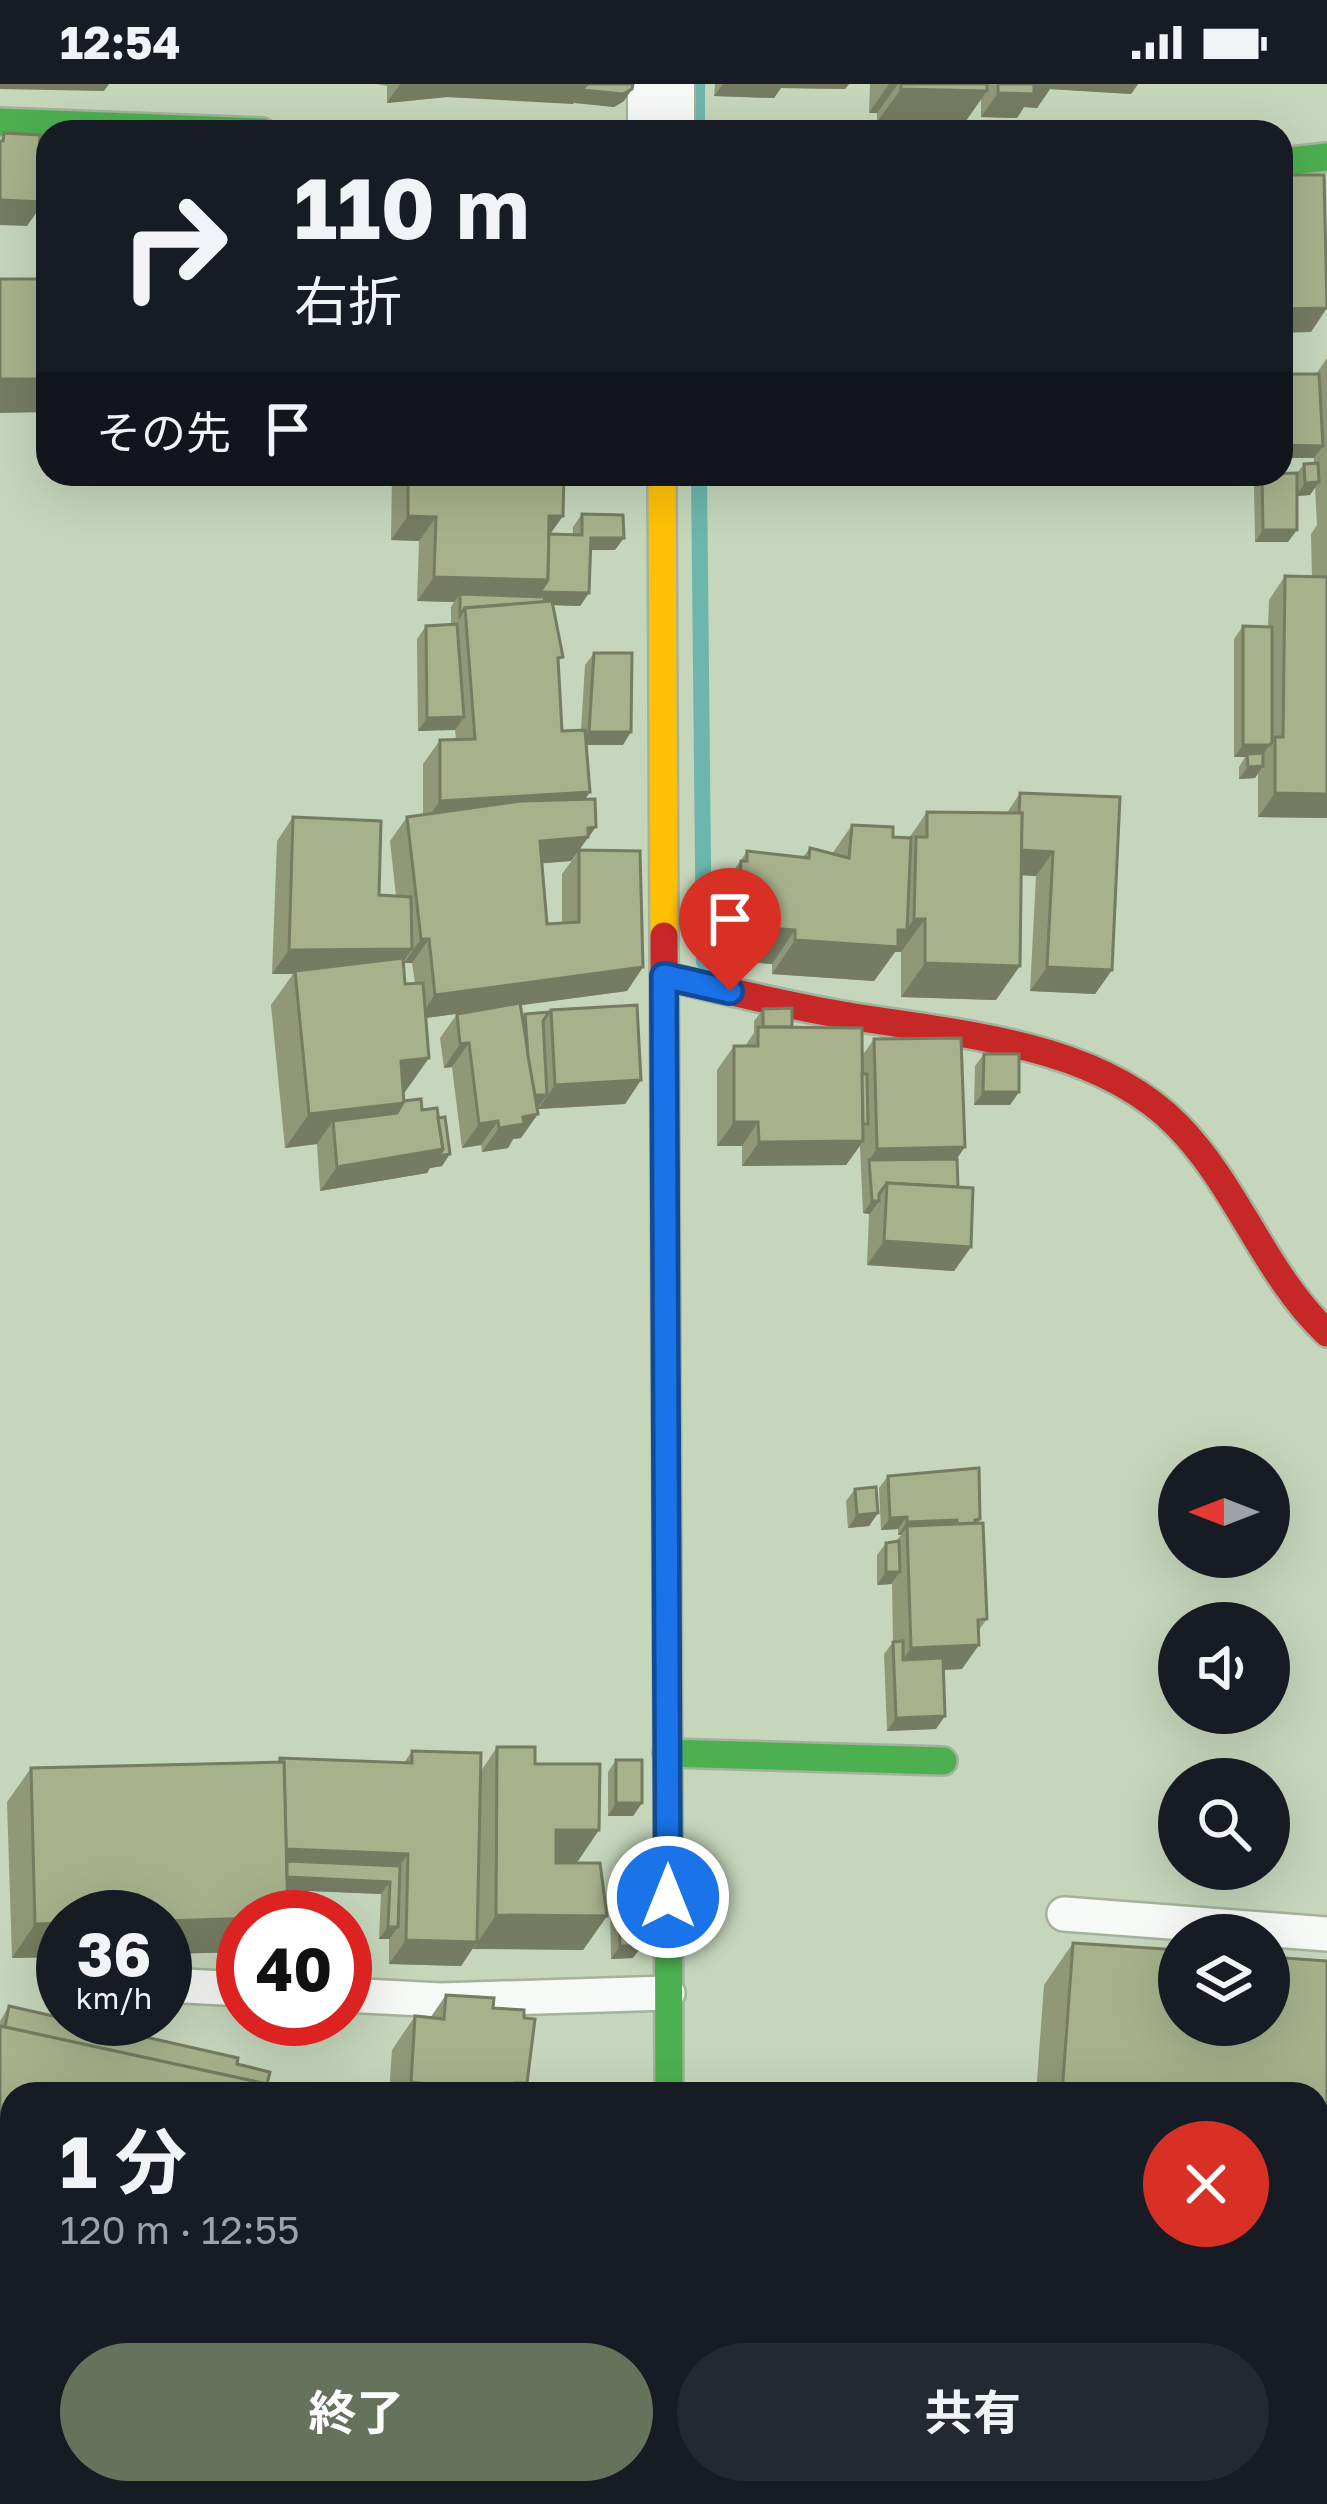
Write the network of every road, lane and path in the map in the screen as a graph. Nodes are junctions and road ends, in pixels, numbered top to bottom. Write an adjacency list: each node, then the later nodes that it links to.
1 (661, 84): 2 (street)
2 (661, 120)
3 (0, 122): 4 (street)
4 (36, 123)
5 (1327, 158): 6 (street)
6 (1293, 161)
7 (662, 486): 8 (street)
8 (664, 976): 9 (street); 10 (street)
9 (1327, 1333)
10 (667, 1754): 11 (street); 14 (street)
11 (944, 1760)
12 (1064, 1913): 13 (lane)
13 (1327, 1934)
14 (668, 1993): 15 (lane); 16 (street)
15 (372, 1996)
16 (669, 2082)

